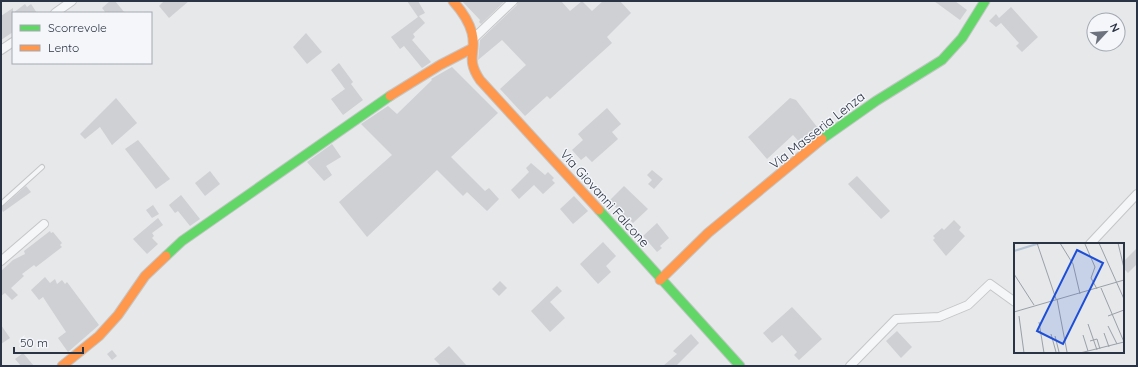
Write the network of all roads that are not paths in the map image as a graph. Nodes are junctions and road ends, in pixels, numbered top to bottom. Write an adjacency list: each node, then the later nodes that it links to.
1 (72, 1): 5 (street)
2 (453, 1): 6 (street)
3 (513, 1): 6 (street)
4 (985, 1): 16 (street, Via Masseria Lenza)
5 (56, 12)
6 (473, 39): 8 (street, Via Giovanni Falcone)
7 (12, 43): 9 (street)
8 (471, 49): 16 (street, Via Giovanni Falcone); 18 (street)
9 (1, 50)
10 (42, 168): 12 (lane)
11 (1137, 194): 14 (street)
12 (1, 204)
13 (44, 224): 15 (street)
14 (1091, 243)
15 (1, 261)
16 (660, 280): 19 (street, Via Giovanni Falcone)
17 (1014, 301): 20 (street)
18 (62, 366)
19 (740, 366)
20 (850, 366)

